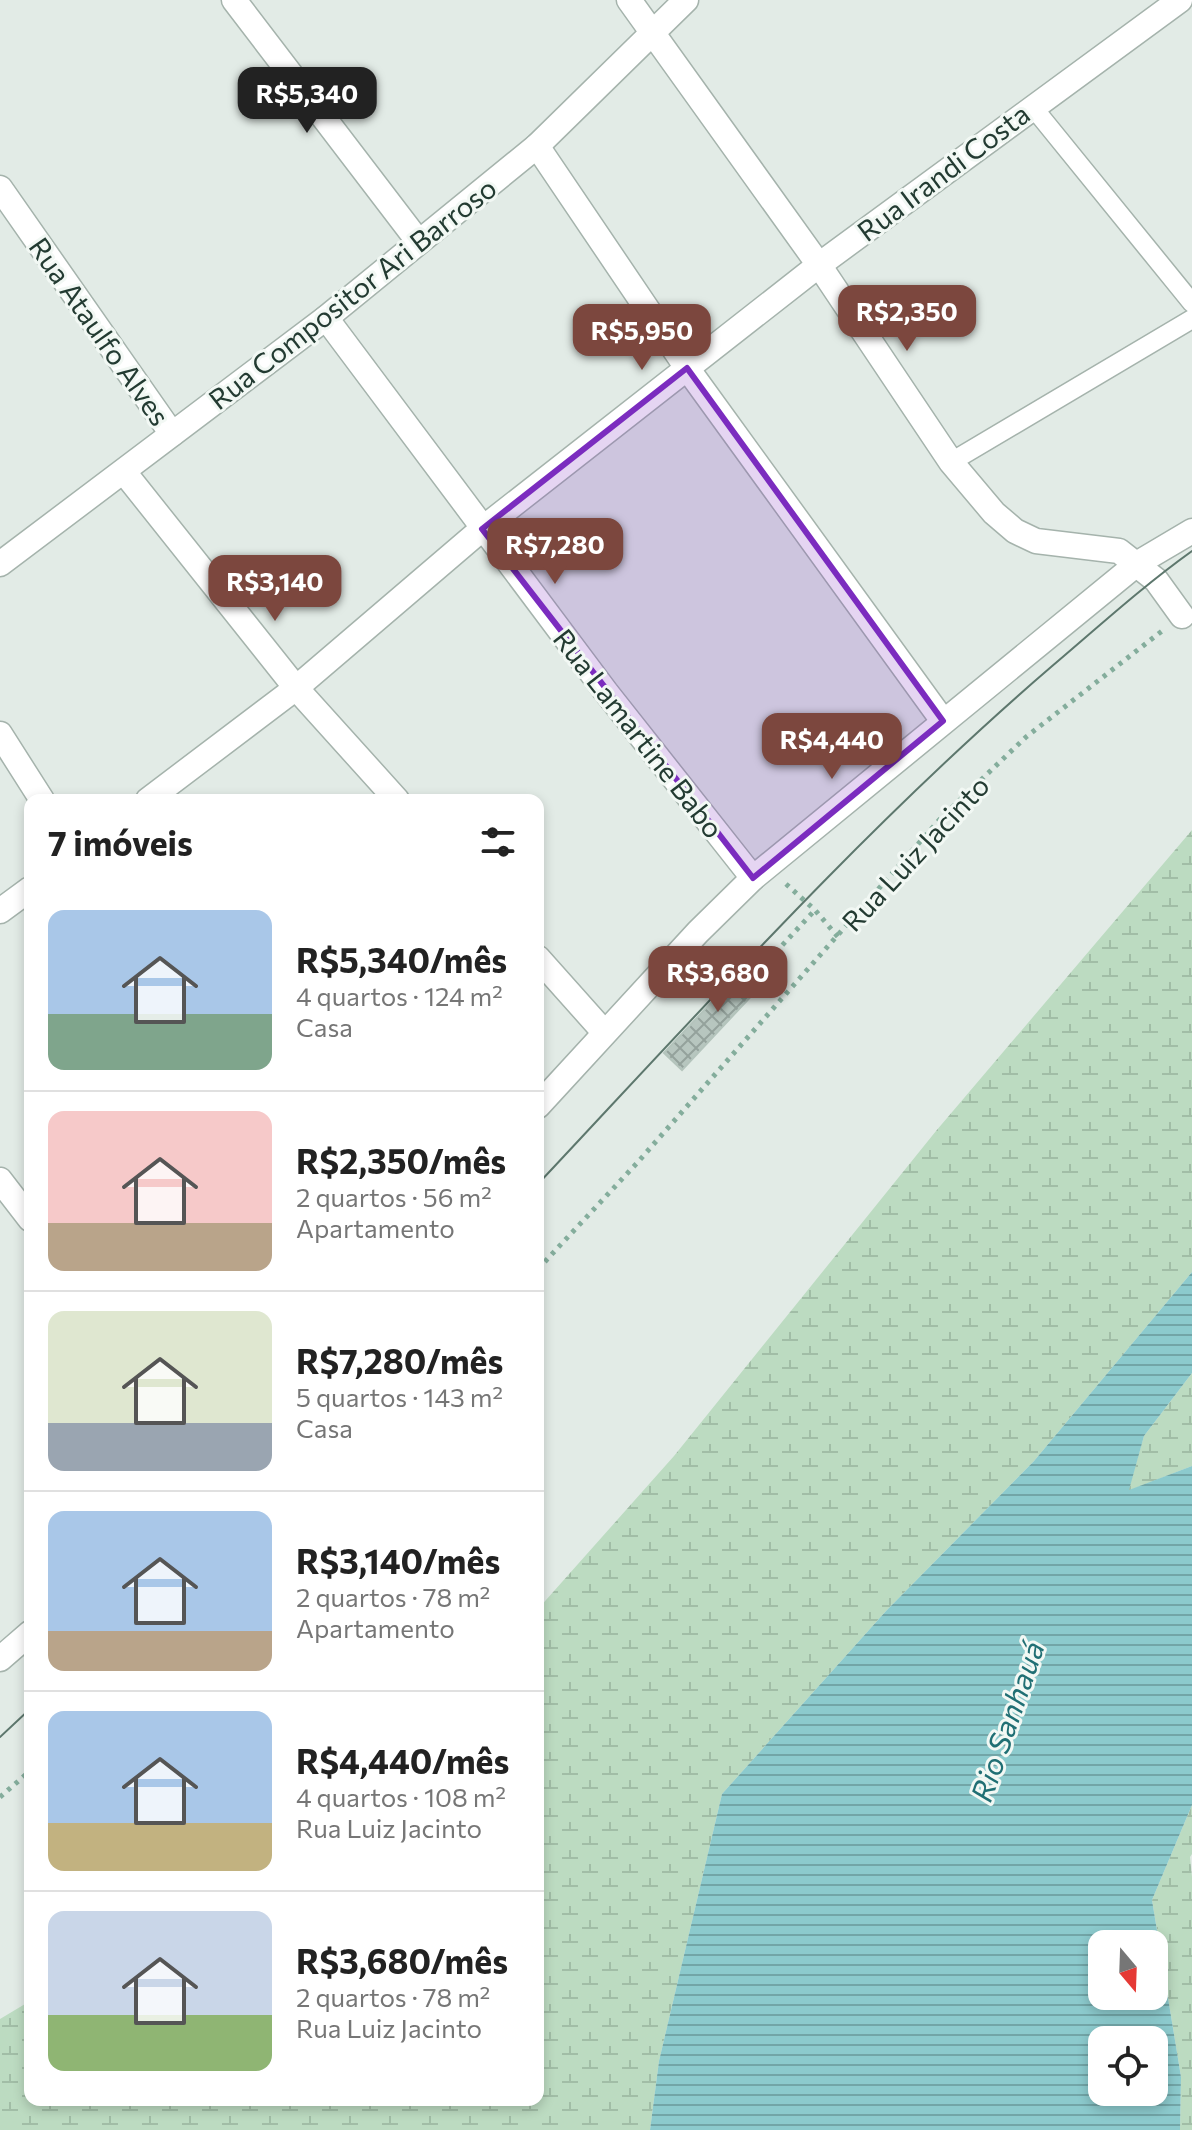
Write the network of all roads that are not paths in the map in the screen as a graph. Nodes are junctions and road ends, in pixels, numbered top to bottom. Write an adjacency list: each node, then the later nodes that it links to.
1 (234, 0): 9 (street)
2 (629, 0): 5 (street)
3 (686, 0): 5 (street, Rua Compositor Ari Barroso)
4 (1180, 0): 6 (street, Rua Irandi Costa)
5 (652, 35): 7 (street, Rua Compositor Ari Barroso); 10 (street)
6 (1032, 106): 10 (street, Rua Irandi Costa); 11 (lane)
7 (537, 146): 9 (street, Rua Compositor Ari Barroso); 14 (street)
8 (0, 188): 15 (street, Rua Ataulfo Alves)
9 (418, 241): 12 (street, Rua Compositor Ari Barroso)
10 (819, 265): 14 (street, Rua Irandi Costa); 16 (street)
11 (1192, 303)
12 (326, 318): 15 (street, Rua Compositor Ari Barroso); 18 (street, Rua Lamartine Babo)
13 (1192, 319): 16 (lane)
14 (687, 368): 18 (street, Rua Irandi Costa); 24 (street)
15 (172, 434): 17 (street, Rua Compositor Ari Barroso)
16 (951, 462): 20 (street)
17 (124, 472): 21 (street, Rua Compositor Ari Barroso); 23 (street)
18 (482, 529): 23 (street, Rua Irandi Costa); 29 (street, Rua Lamartine Babo)
19 (1192, 531): 20 (street)
20 (1138, 563): 22 (street); 24 (street)
21 (0, 564)
22 (1182, 616)
23 (296, 688): 27 (street, Rua Irandi Costa); 28 (street)
24 (943, 721): 29 (street)
25 (0, 734): 26 (street)
26 (38, 794)
27 (156, 794)
28 (392, 794)
29 (753, 878): 33 (street)
30 (24, 893): 31 (street)
31 (0, 911)
32 (544, 965): 33 (street)
33 (604, 1032): 34 (street)
34 (544, 1099)
35 (0, 1180): 36 (street)
36 (24, 1211)

